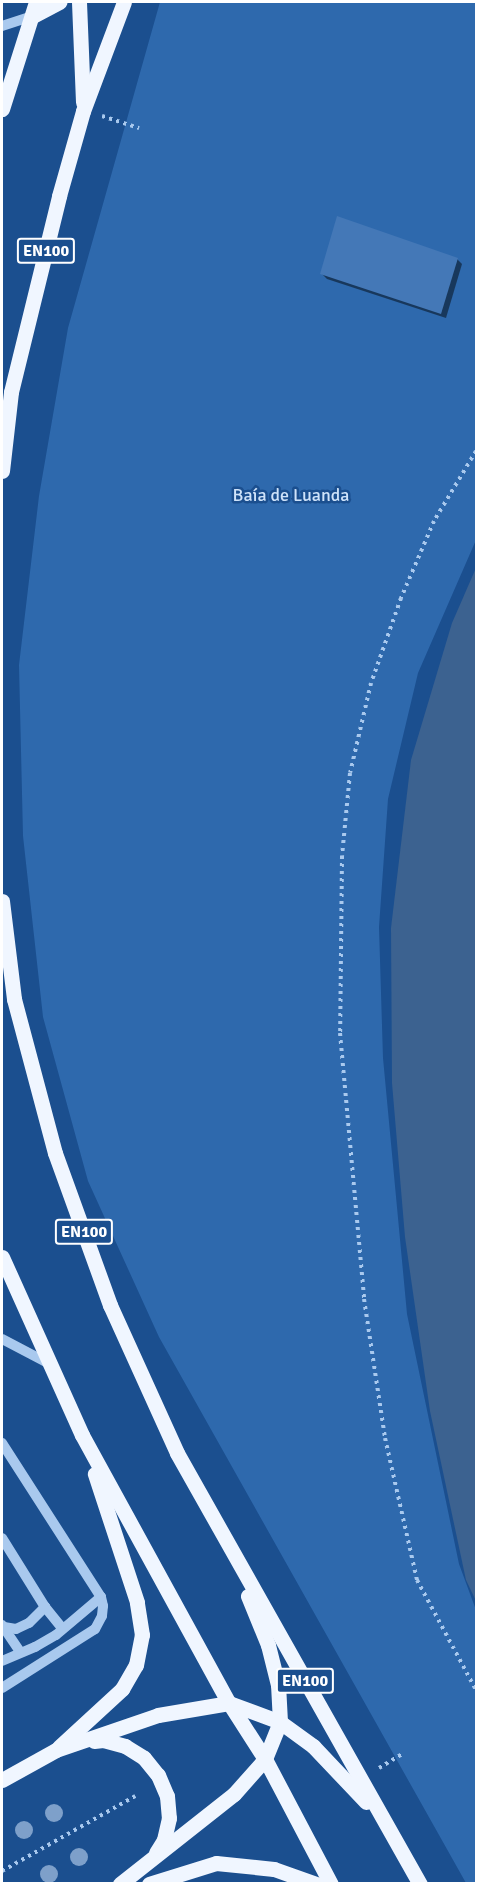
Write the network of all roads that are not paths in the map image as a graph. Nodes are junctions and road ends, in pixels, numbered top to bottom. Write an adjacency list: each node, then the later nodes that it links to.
1 (59, 2): 4 (main road)
2 (79, 2): 7 (main road)
3 (124, 2): 7 (main road, EN100)
4 (34, 9): 5 (street); 6 (main road)
5 (2, 26)
6 (2, 109)
7 (83, 111): 8 (main road, EN100)
8 (2, 471)
9 (2, 901): 16 (main road, EN100)
10 (2, 1257): 12 (main road)
11 (2, 1339): 12 (street)
12 (48, 1363): 13 (main road)
13 (82, 1434): 24 (main road); 27 (main road)
14 (2, 1443): 17 (street)
15 (2, 1538): 18 (street)
16 (227, 1542): 25 (main road); 30 (main road, EN100)
17 (101, 1597): 20 (street); 23 (street)
18 (45, 1607): 19 (street); 20 (street)
19 (3, 1626): 21 (street)
20 (63, 1629): 21 (street)
21 (20, 1652): 22 (street)
22 (2, 1661)
23 (2, 1688)
24 (230, 1703): 25 (main road); 26 (main road); 28 (main road)
25 (280, 1722): 28 (main road); 30 (main road)
26 (80, 1742): 27 (main road); 31 (main road)
27 (56, 1750): 29 (main road)
28 (265, 1759): 31 (main road); 35 (main road)
29 (3, 1777)
30 (383, 1819): 36 (main road, EN100)
31 (153, 1858): 32 (main road)
32 (120, 1884)
33 (149, 1884): 34 (main road)
34 (316, 1884)
35 (331, 1884)
36 (420, 1884)

